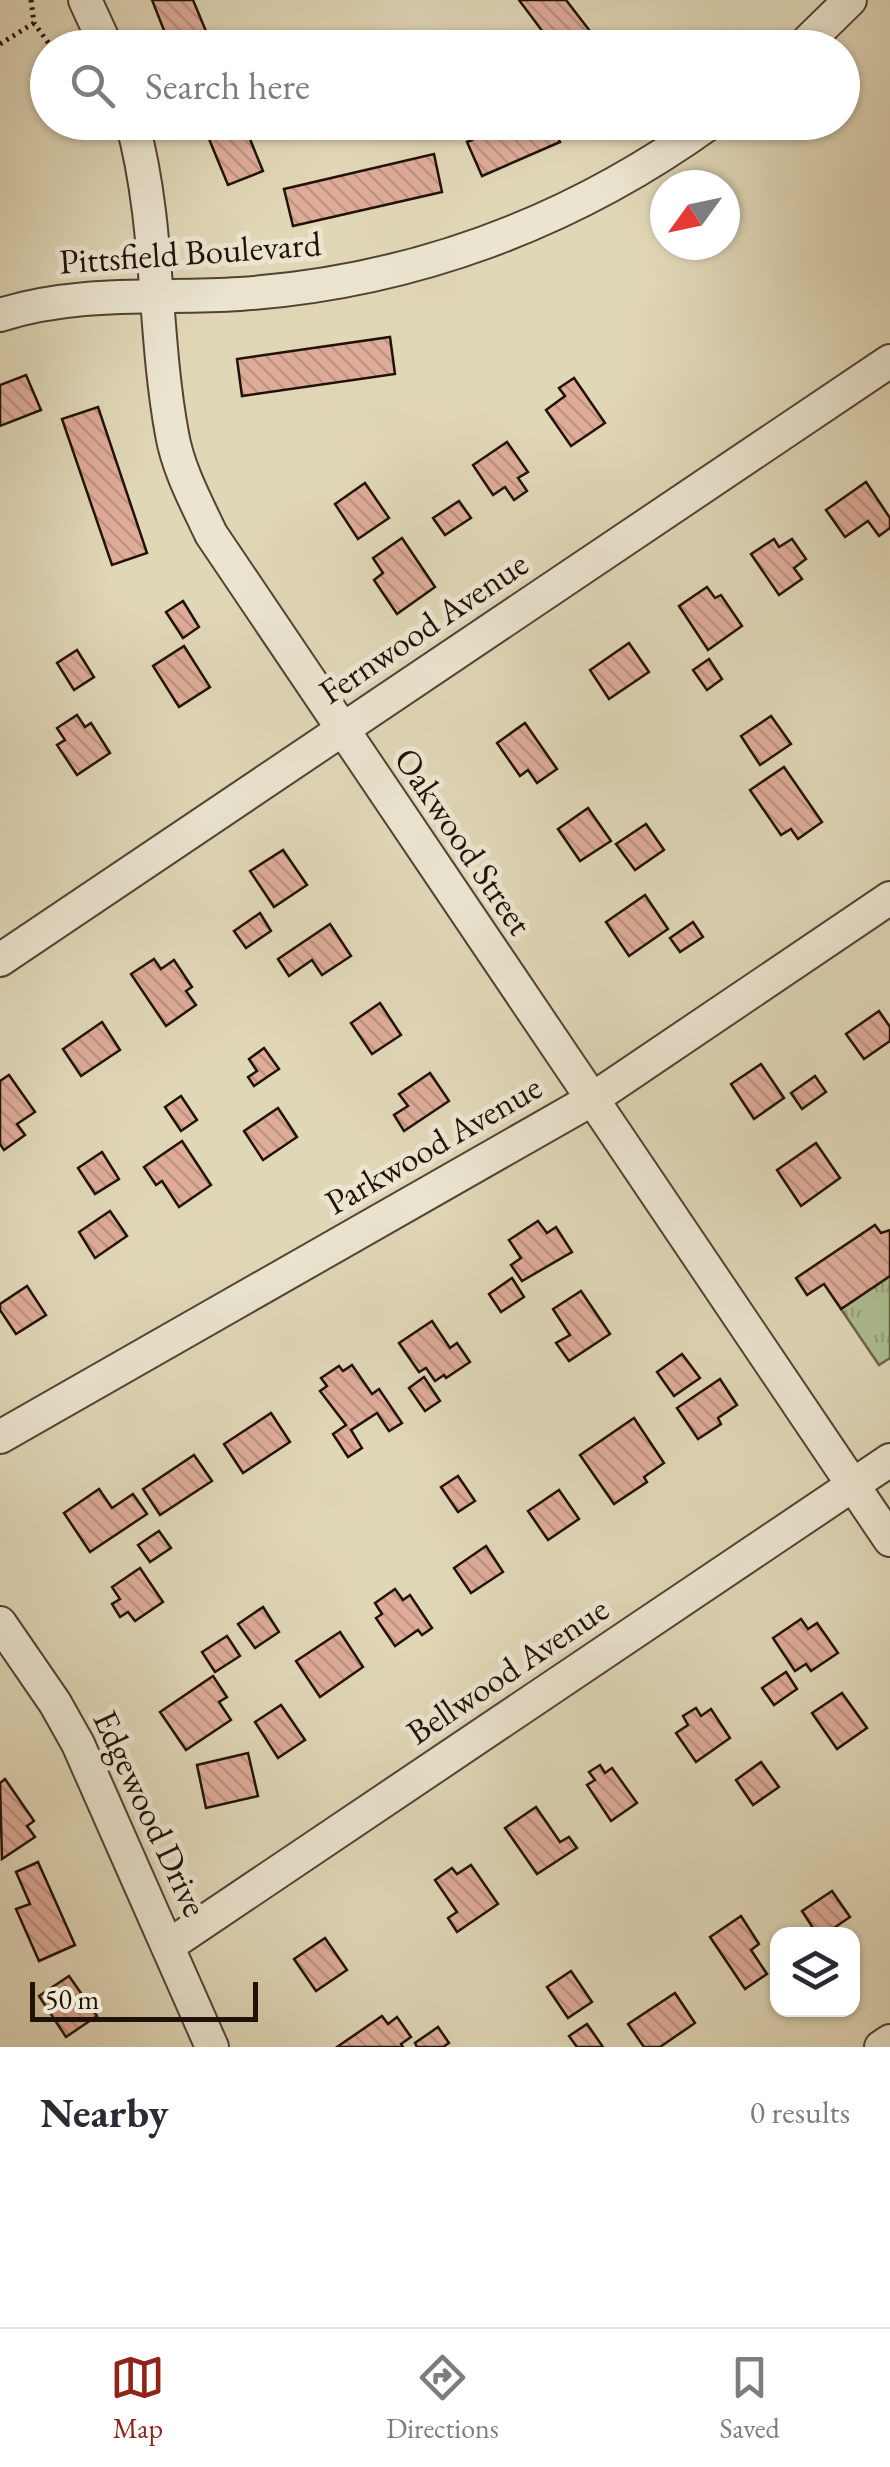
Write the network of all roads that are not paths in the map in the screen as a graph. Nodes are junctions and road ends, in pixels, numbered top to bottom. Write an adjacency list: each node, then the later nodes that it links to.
1 (85, 0): 3 (street)
2 (850, 0): 4 (street)
3 (98, 30)
4 (819, 30)
5 (137, 140): 7 (street, Oakwood Street)
6 (685, 140): 7 (street, Pittsfield Boulevard)
7 (155, 297): 8 (street, Pittsfield Boulevard); 10 (street, Oakwood Street)
8 (0, 314)
9 (890, 361): 10 (street, Fernwood Avenue)
10 (341, 729): 12 (street, Fernwood Avenue); 13 (street, Oakwood Street)
11 (890, 898): 13 (street, Parkwood Avenue)
12 (0, 960)
13 (591, 1100): 14 (street, Parkwood Avenue); 16 (street, Oakwood Street)
14 (0, 1437)
15 (890, 1460): 16 (street, Bellwood Avenue)
16 (852, 1485): 17 (street, Oakwood Street); 19 (street, Bellwood Avenue)
17 (890, 1540)
18 (0, 1623): 19 (street, Edgewood Drive)
19 (168, 1946): 21 (street, Edgewood Drive)
20 (890, 2041): 22 (street)
21 (212, 2047)
22 (881, 2047)

